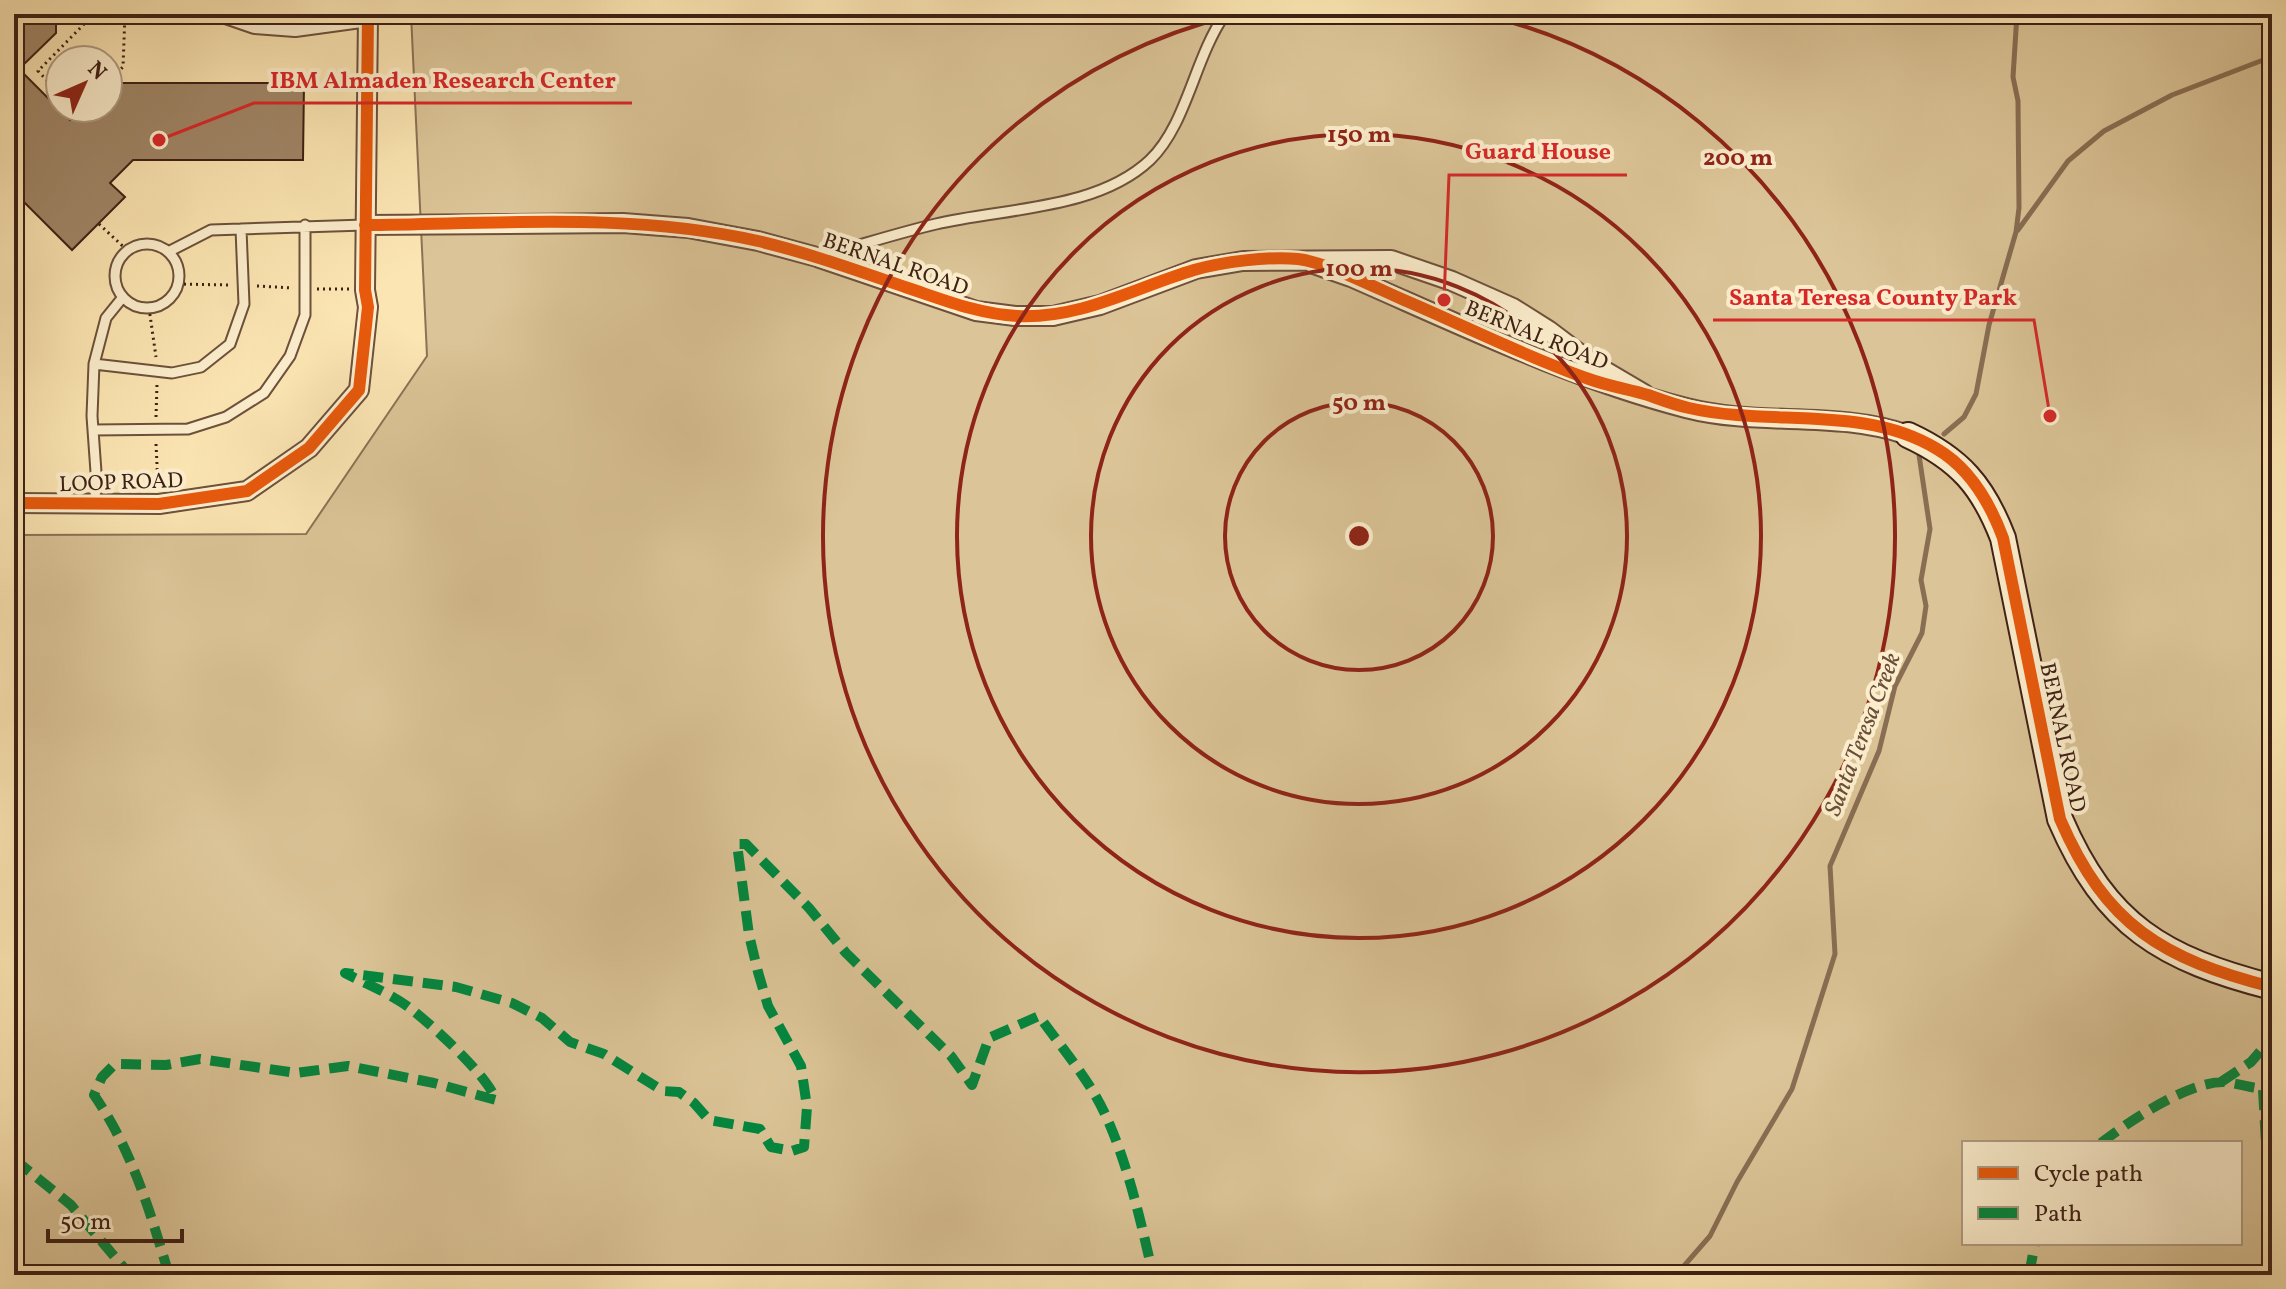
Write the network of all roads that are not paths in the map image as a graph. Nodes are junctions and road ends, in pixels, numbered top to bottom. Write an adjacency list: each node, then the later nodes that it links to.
1 (226, 14): 3 (street)
2 (1225, 14): 8 (lane)
3 (368, 16): 5 (street, LOOP ROAD)
4 (305, 225): 5 (lane); 6 (lane); 13 (lane)
5 (365, 225): 8 (street, BERNAL ROAD); 16 (street, LOOP ROAD)
6 (241, 229): 7 (lane); 11 (lane)
7 (168, 252): 10 (lane); 10 (lane)
8 (817, 257): 9 (street, BERNAL ROAD)
9 (1300, 259): 12 (street, BERNAL ROAD); 12 (street, BERNAL ROAD)
10 (123, 297): 11 (lane)
11 (94, 364): 13 (lane)
12 (1644, 394): 14 (street, BERNAL ROAD)
13 (93, 430): 16 (lane)
14 (1908, 435): 17 (street, BERNAL ROAD)
15 (14, 503): 16 (street, LOOP ROAD)
16 (95, 503)
17 (2272, 987)

